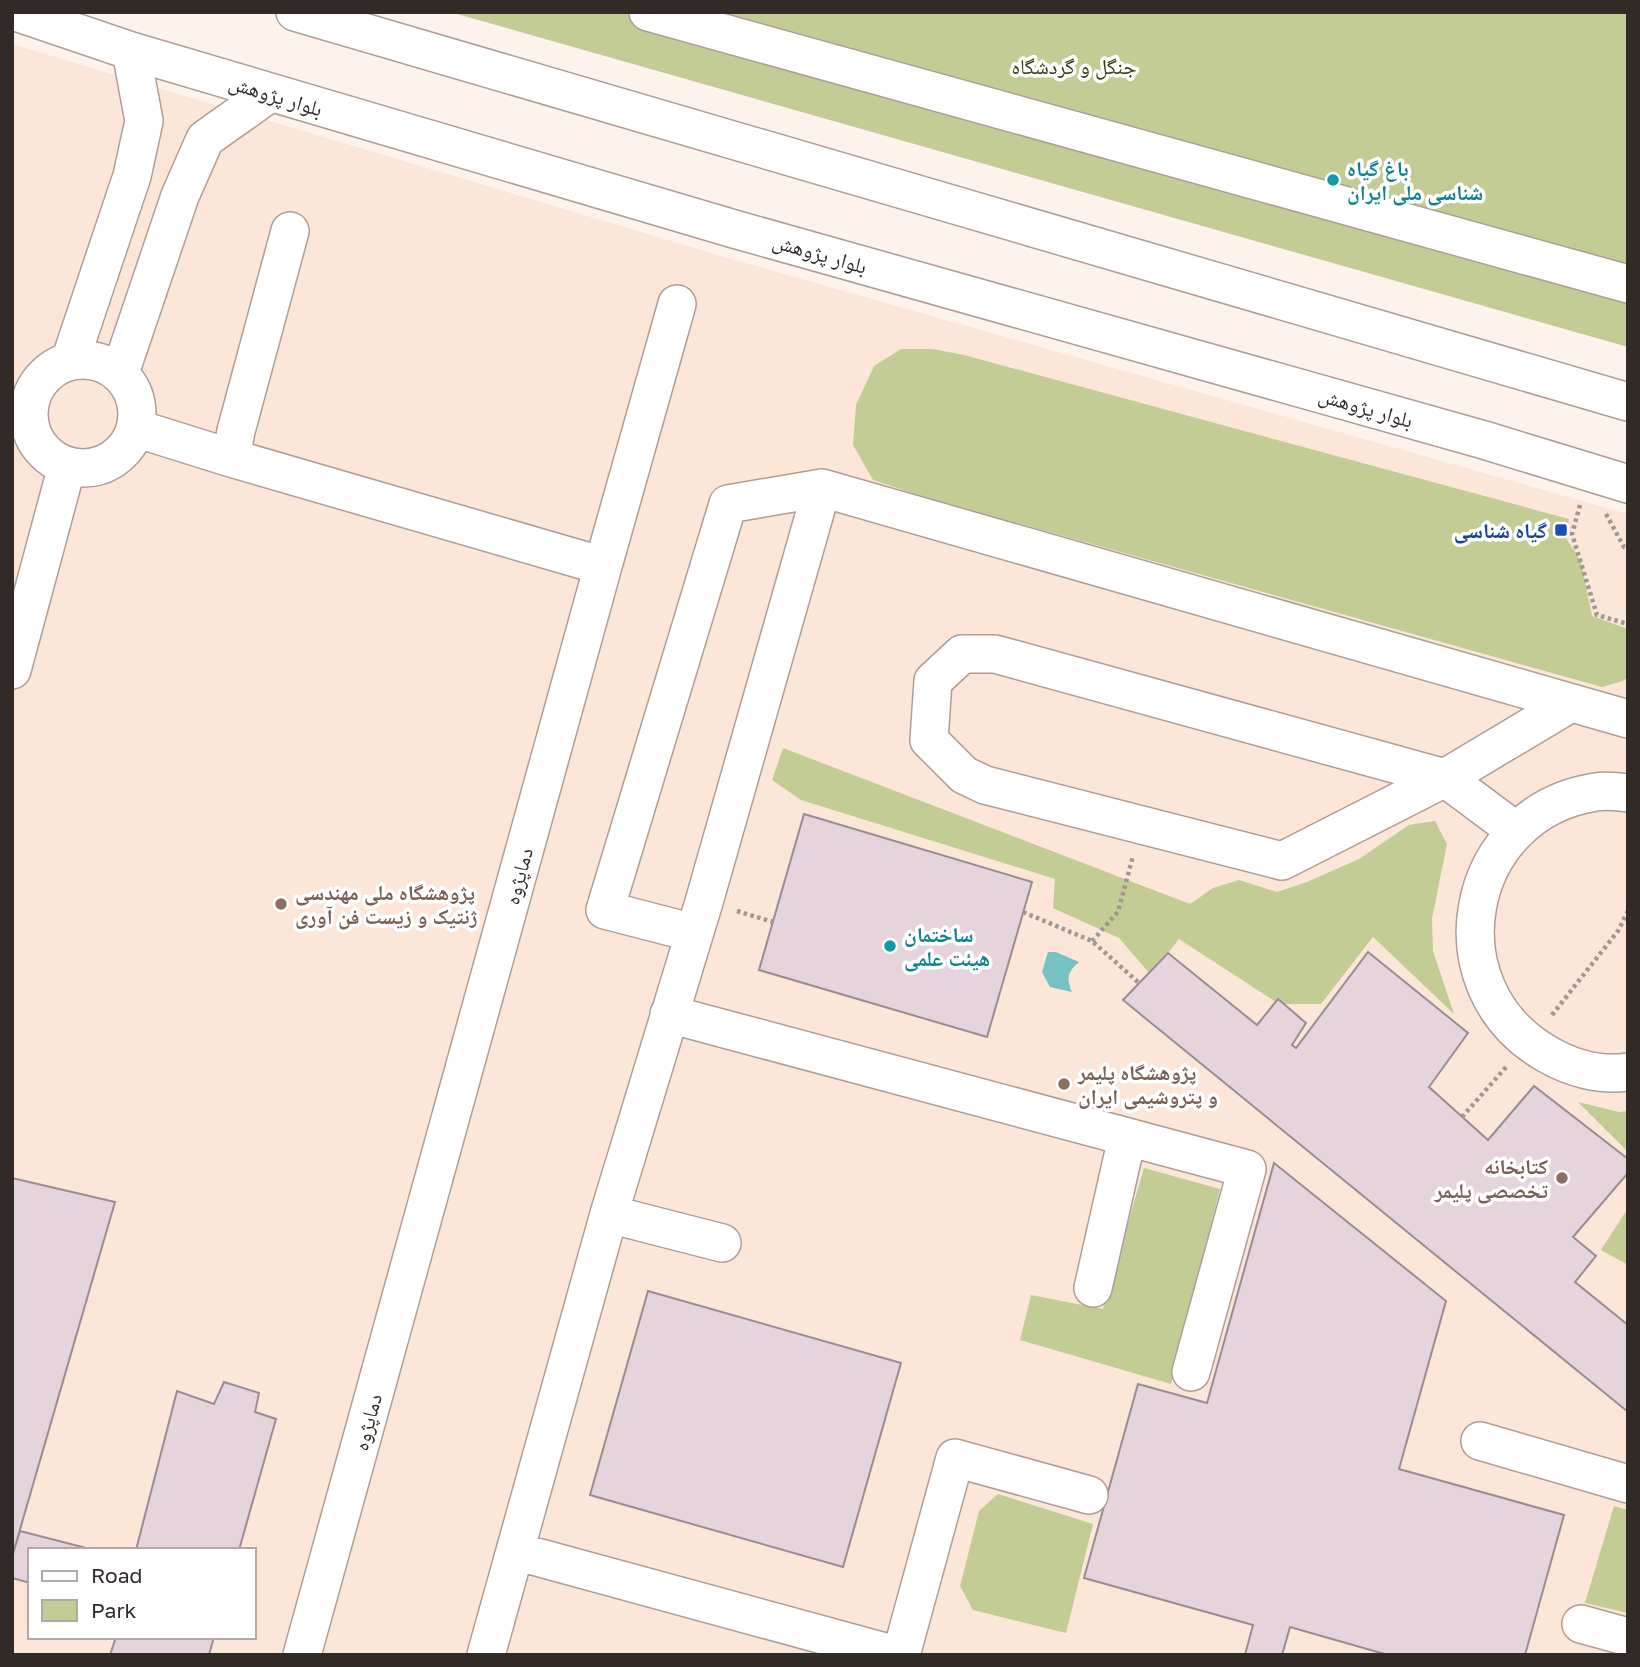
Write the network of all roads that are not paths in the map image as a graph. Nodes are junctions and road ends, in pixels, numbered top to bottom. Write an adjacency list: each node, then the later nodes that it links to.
1 (16, 12): 4 (street, بلوار پژوهش)
2 (295, 12): 12 (street)
3 (648, 12): 7 (street)
4 (131, 51): 5 (street, بلوار پژوهش); 9 (street)
5 (270, 93): 10 (street); 16 (street, بلوار پژوهش)
6 (290, 231): 14 (street)
7 (1628, 284)
8 (677, 304): 18 (street, دماپژوه)
9 (70, 360): 10 (street); 11 (street)
10 (120, 373): 13 (street)
11 (21, 397): 15 (street)
12 (1628, 402)
13 (135, 428): 14 (street); 15 (street)
14 (231, 458): 18 (street)
15 (68, 466): 19 (street)
16 (1628, 484)
17 (822, 488): 20 (street); 25 (street); 25 (street)
18 (603, 566): 39 (street, دماپژوه)
19 (12, 670)
20 (1569, 704): 21 (street); 22 (street)
21 (1628, 719)
22 (1445, 778): 22 (street); 24 (street)
23 (1626, 787): 24 (street)
24 (1516, 831): 27 (street)
25 (694, 933): 26 (street)
26 (668, 1014): 28 (street); 29 (street)
27 (1628, 1072)
28 (1127, 1138): 31 (street); 32 (street)
29 (609, 1214): 30 (street); 36 (street)
30 (722, 1243)
31 (1093, 1288)
32 (1191, 1372)
33 (1480, 1441): 34 (street)
34 (1628, 1485)
35 (1089, 1494): 42 (street)
36 (515, 1551): 40 (street); 41 (street)
37 (1581, 1624): 38 (street)
38 (1628, 1637)
39 (302, 1655)
40 (486, 1655)
41 (896, 1655)
42 (901, 1655)

